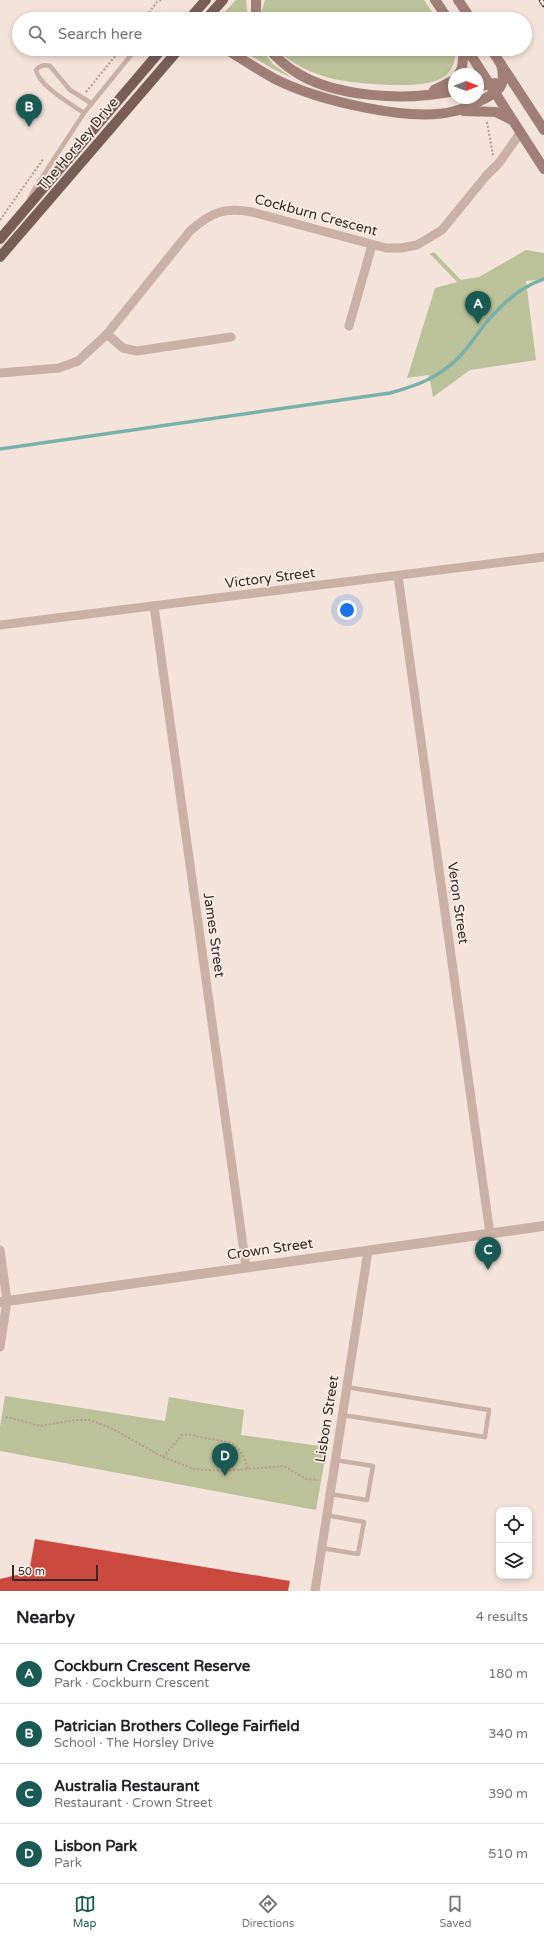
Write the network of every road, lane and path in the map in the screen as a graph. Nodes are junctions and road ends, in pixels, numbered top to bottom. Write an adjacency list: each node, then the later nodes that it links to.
1 (161, 0): 7 (path)
2 (223, 0): 9 (main road)
3 (256, 0): 10 (main road)
4 (435, 0): 11 (main road)
5 (458, 0): 12 (main road)
6 (204, 2): 8 (main road)
7 (149, 12)
8 (195, 12)
9 (212, 12)
10 (256, 12)
11 (443, 12)
12 (466, 12)
13 (116, 56): 29 (path)
14 (130, 56): 33 (lane)
15 (156, 56): 43 (main road, The Horsley Drive)
16 (173, 56): 47 (main road, The Horsley Drive)
17 (237, 56): 34 (main road)
18 (276, 56): 32 (main road)
19 (463, 56): 23 (main road)
20 (473, 56): 25 (main road)
21 (496, 56): 22 (main road)
22 (501, 64): 26 (main road); 31 (main road)
23 (462, 68)
24 (448, 83): 32 (main road)
25 (490, 83): 26 (main road); 27 (main road); 30 (main road)
26 (502, 83): 30 (main road); 31 (main road)
27 (484, 84)
28 (448, 92): 32 (main road)
29 (85, 93)
30 (496, 93): 34 (main road); 37 (main road)
31 (520, 94): 38 (main road)
32 (413, 95)
33 (91, 103): 35 (lane); 35 (lane)
34 (455, 111): 37 (main road)
35 (84, 113): 43 (lane)
36 (486, 119): 40 (path)
37 (515, 123): 39 (main road)
38 (544, 130)
39 (521, 132): 42 (main road); 46 (street, Cockburn Crescent)
40 (493, 158)
41 (39, 164): 44 (path)
42 (544, 169)
43 (25, 208): 45 (main road, The Horsley Drive)
44 (0, 220)
45 (0, 239)
46 (372, 245): 48 (street); 49 (street, Cockburn Crescent)
47 (0, 257)
48 (349, 326)
49 (107, 334): 50 (street); 51 (street, Cockburn Crescent)
50 (231, 337)
51 (0, 373)
52 (544, 557): 53 (street, Victory Street)
53 (398, 576): 54 (street, Victory Street); 57 (street, Veron Street)
54 (154, 606): 55 (street, Victory Street); 60 (street, James Street)
55 (0, 625)
56 (544, 1226): 57 (street, Crown Street)
57 (490, 1234): 59 (street, Crown Street)
58 (0, 1250): 61 (street)
59 (368, 1251): 60 (street, Crown Street); 63 (street, Lisbon Street)
60 (246, 1267): 61 (street, Crown Street)
61 (4, 1302): 62 (street)
62 (0, 1347)
63 (346, 1387): 64 (street, Lisbon Street); 64 (lane)
64 (342, 1414): 67 (street, Lisbon Street)
65 (6, 1417): 66 (path)
66 (163, 1457): 68 (path); 68 (path)
67 (335, 1460): 70 (street, Lisbon Street); 70 (lane)
68 (248, 1469): 69 (path)
69 (318, 1480)
70 (329, 1494): 71 (street, Lisbon Street)
71 (326, 1515): 72 (street, Lisbon Street); 72 (lane)
72 (321, 1548): 73 (street, Lisbon Street)
73 (315, 1591)

